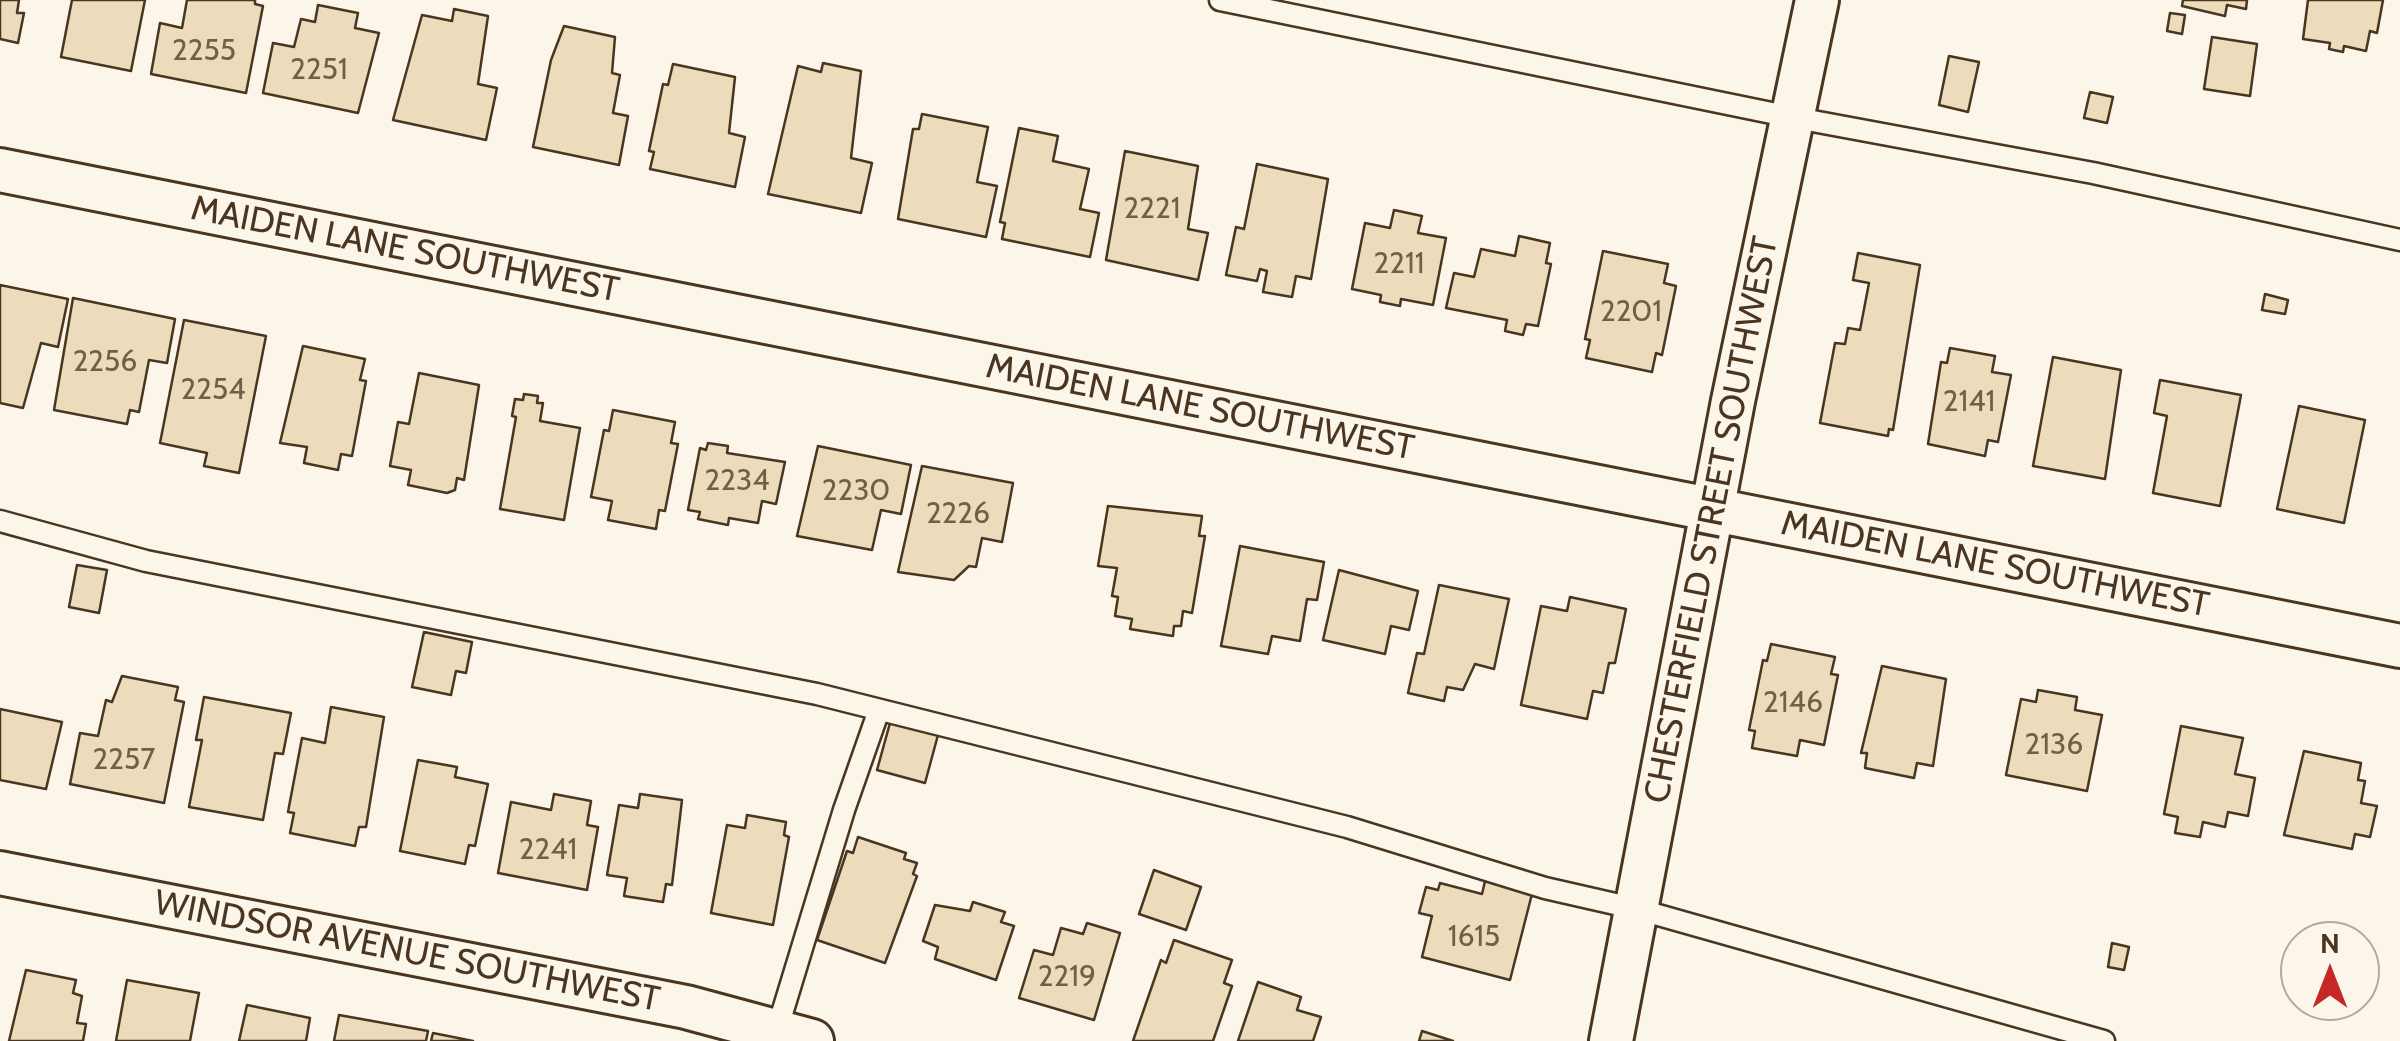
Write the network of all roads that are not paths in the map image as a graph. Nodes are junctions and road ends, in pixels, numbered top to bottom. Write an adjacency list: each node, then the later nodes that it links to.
1 (1220, 0): 3 (lane)
2 (1817, 0): 3 (street, CHESTERFIELD STREET SOUTHWEST)
3 (1790, 117): 5 (lane); 6 (street, CHESTERFIELD STREET SOUTHWEST)
4 (0, 170): 6 (street, MAIDEN LANE SOUTHWEST)
5 (2400, 240)
6 (1714, 510): 8 (street, MAIDEN LANE SOUTHWEST); 11 (street, CHESTERFIELD STREET SOUTHWEST)
7 (0, 521): 9 (lane)
8 (2400, 646)
9 (879, 710): 11 (lane); 12 (lane)
10 (0, 873): 12 (street, WINDSOR AVENUE SOUTHWEST)
11 (1638, 909): 13 (street, CHESTERFIELD STREET SOUTHWEST); 14 (lane)
12 (795, 1035)
13 (1611, 1041)
14 (2104, 1041)

